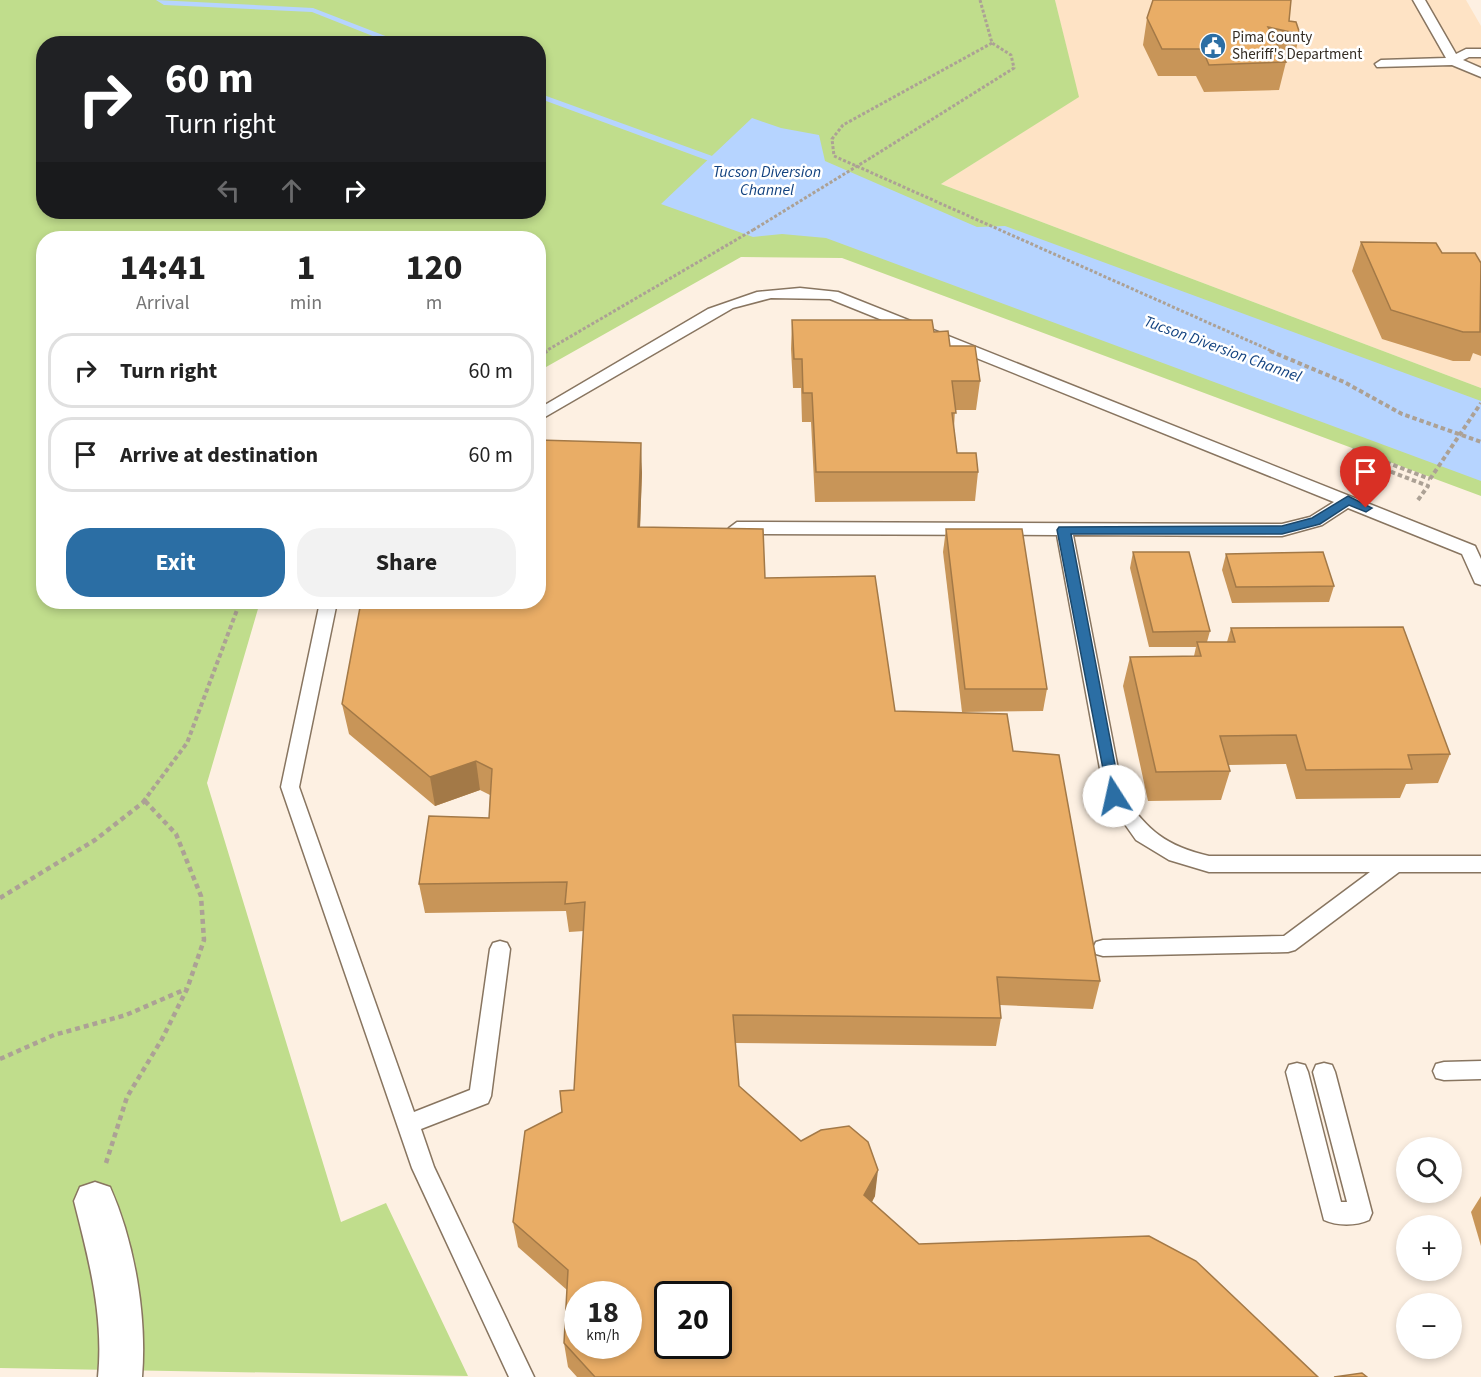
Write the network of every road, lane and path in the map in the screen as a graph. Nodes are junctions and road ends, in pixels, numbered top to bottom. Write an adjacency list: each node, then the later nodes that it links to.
1 (980, 0): 3 (path)
2 (1419, 0): 5 (lane)
3 (992, 43): 8 (path, bridge); 11 (path)
4 (1481, 53): 5 (lane)
5 (1454, 61): 6 (lane); 7 (lane)
6 (1381, 64)
7 (1481, 73)
8 (546, 351)
9 (1481, 403): 13 (path, bridge)
10 (546, 411): 14 (lane)
11 (1402, 414): 12 (path)
12 (1481, 442)
13 (1430, 479): 15 (path)
14 (1348, 500): 15 (lane); 17 (lane)
15 (1401, 522): 18 (lane)
16 (736, 528): 17 (lane)
17 (1064, 530): 22 (lane)
18 (1481, 579)
19 (237, 609): 21 (path)
20 (327, 609): 33 (lane)
21 (145, 801): 24 (path); 27 (path)
22 (1395, 864): 23 (lane); 25 (lane)
23 (1481, 864)
24 (0, 898)
25 (1103, 948)
26 (500, 949): 33 (lane)
27 (187, 989): 28 (path); 34 (path)
28 (0, 1059)
29 (1481, 1070): 30 (lane)
30 (1444, 1071)
31 (1297, 1072): 32 (lane)
32 (1324, 1072)
33 (409, 1124): 36 (lane)
34 (95, 1201): 35 (street)
35 (120, 1377)
36 (522, 1377)

